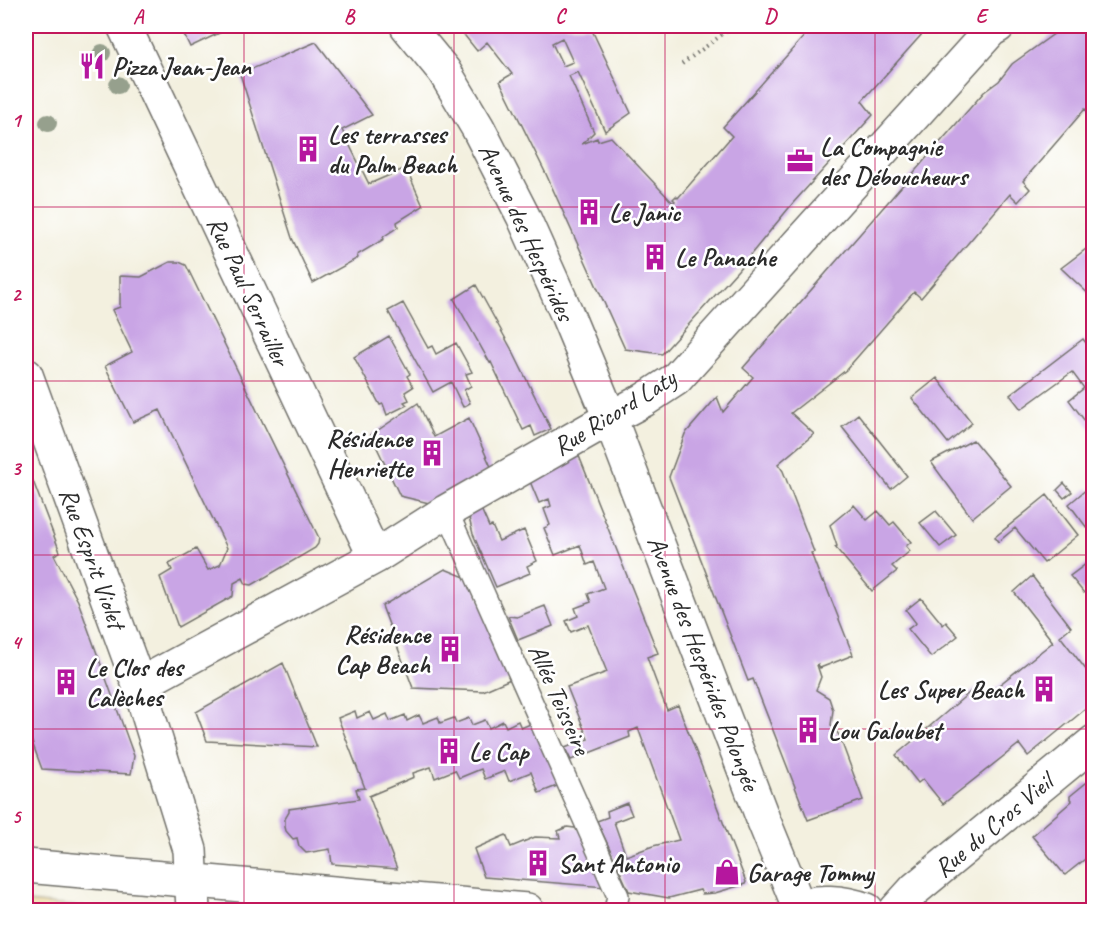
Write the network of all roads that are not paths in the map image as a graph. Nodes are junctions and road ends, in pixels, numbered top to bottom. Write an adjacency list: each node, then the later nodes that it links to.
1 (124, 26): 7 (street, Rue Paul Serrailler)
2 (407, 26): 5 (street, Avenue des Hespérides)
3 (998, 26): 5 (street, Rue Ricord Laty)
4 (26, 375): 8 (street, Rue Esprit Violet)
5 (610, 418): 6 (street, Rue Ricord Laty); 12 (street, Avenue des Hespérides Polongée)
6 (447, 511): 7 (street, Rue Ricord Laty); 14 (lane, Allée Teisseire)
7 (375, 557): 8 (street, Rue Ricord Laty)
8 (139, 685): 11 (street, Rue Esprit Violet)
9 (1094, 742): 16 (street, Rue du Cros Vieil)
10 (26, 866): 11 (street)
11 (193, 896): 13 (street)
12 (796, 909): 15 (street)
13 (526, 910)
14 (615, 910)
15 (867, 910)
16 (896, 910)

